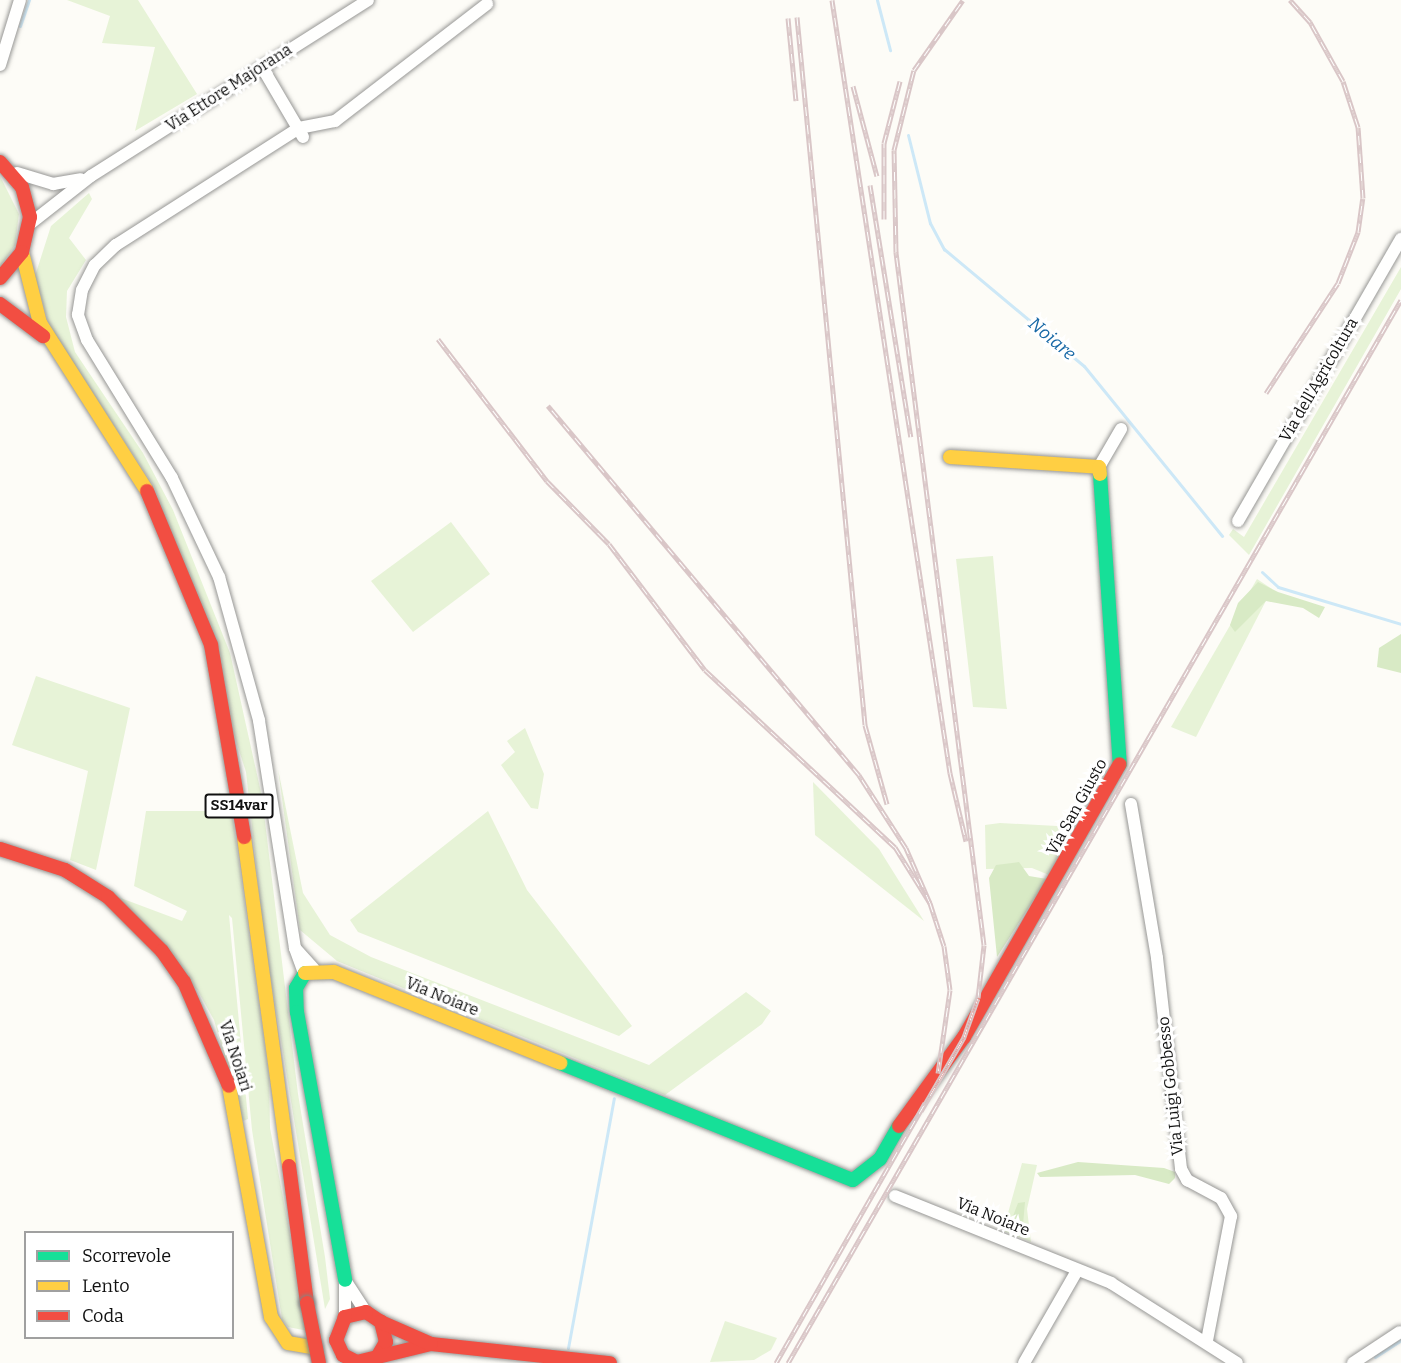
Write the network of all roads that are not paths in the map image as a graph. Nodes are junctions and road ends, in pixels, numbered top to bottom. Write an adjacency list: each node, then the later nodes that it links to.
1 (20, 0): 4 (street)
2 (368, 0): 5 (street, Via Ettore Majorana)
3 (488, 4): 6 (street)
4 (0, 65)
5 (262, 67): 6 (street); 8 (street, Via Ettore Majorana)
6 (301, 132): 21 (street)
7 (5, 166): 8 (street, Via Ettore Majorana); 9 (main road, SS14var)
8 (91, 176): 9 (street, Via Ettore Majorana)
9 (30, 224): 11 (main road, SS14var)
10 (1401, 239): 18 (street, Via dell'Agricoltura)
11 (22, 252): 12 (main road, SS14var); 14 (main road, SS14var)
12 (0, 278)
13 (0, 304): 14 (main road, SS14var)
14 (54, 348): 36 (main road, SS14var, bridge)
15 (1121, 429): 17 (street)
16 (950, 457): 17 (main road)
17 (1099, 467): 22 (main road, Via San Giusto)
18 (1238, 522)
19 (1131, 804): 31 (street, Via Luigi Gobbesso)
20 (0, 849): 33 (main road, Via Noiari)
21 (309, 971): 22 (main road, Via Noiare); 25 (main road)
22 (858, 1180)
23 (895, 1196): 24 (street, Via Noiare)
24 (1077, 1271): 31 (street, Via Noiare); 38 (street)
25 (345, 1280): 26 (street); 27 (street)
26 (366, 1312): 27 (main road); 28 (main road)
27 (345, 1317): 29 (main road)
28 (381, 1322): 32 (main road); 35 (main road)
29 (336, 1331): 33 (main road); 34 (main road)
30 (1400, 1332): 40 (street)
31 (1206, 1341): 39 (street, Via Noiare)
32 (430, 1344): 35 (main road); 37 (main road)
33 (315, 1348): 34 (main road, Via Noiari)
34 (341, 1352): 35 (main road)
35 (379, 1354)
36 (319, 1363)
37 (610, 1363)
38 (1024, 1363)
39 (1237, 1363)
40 (1353, 1363)

